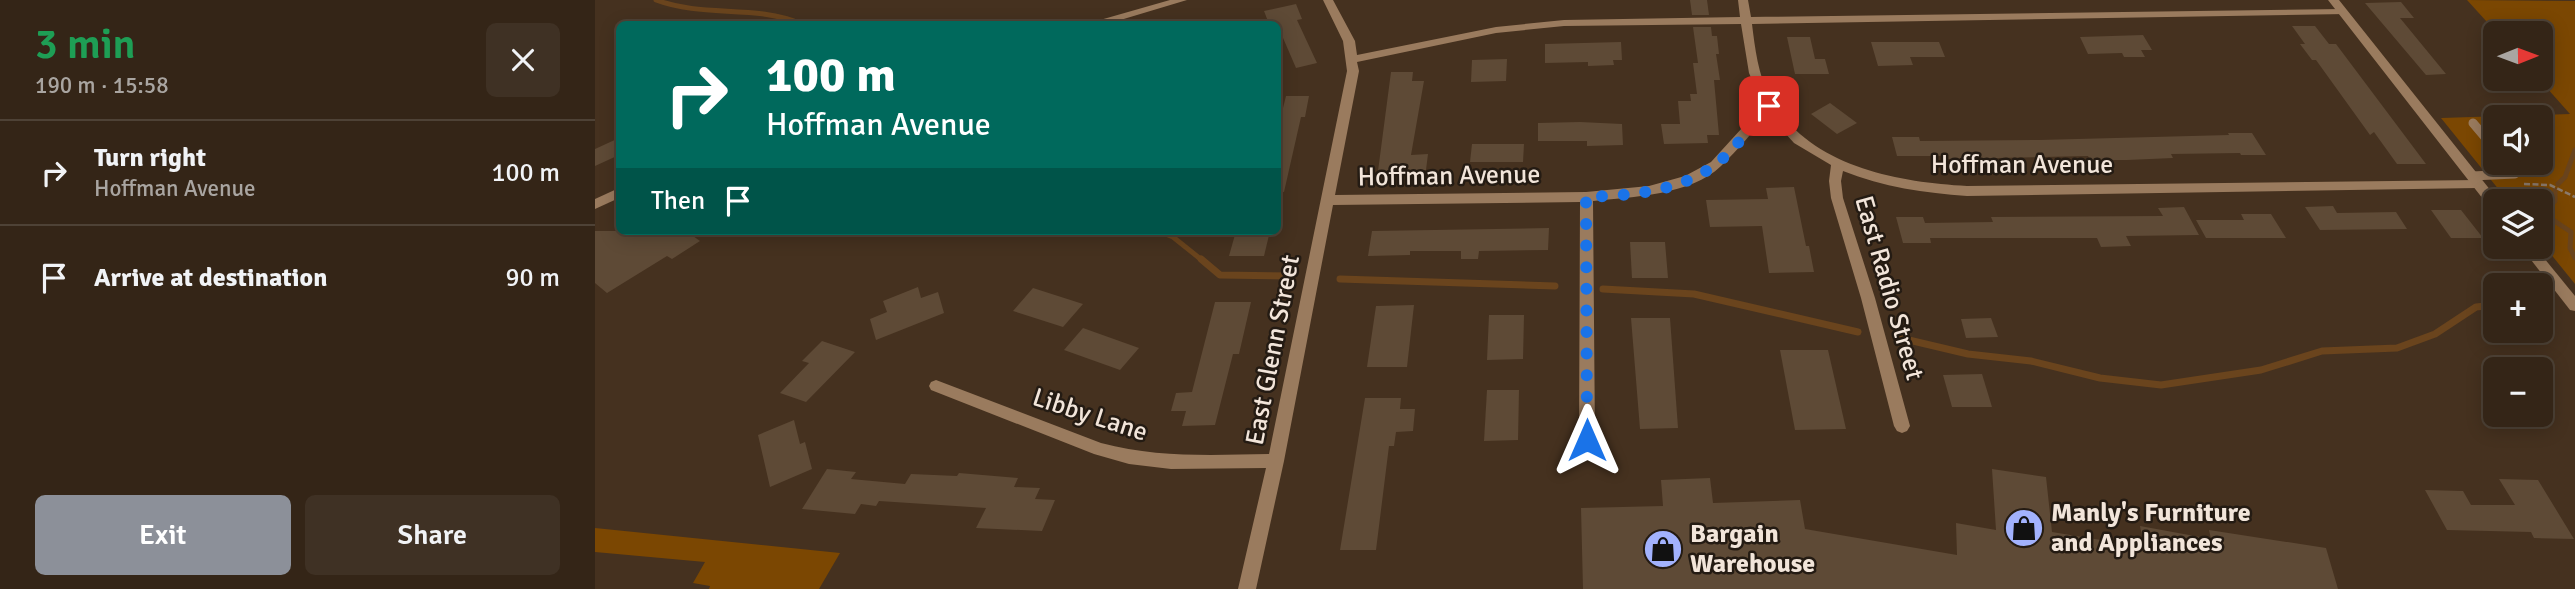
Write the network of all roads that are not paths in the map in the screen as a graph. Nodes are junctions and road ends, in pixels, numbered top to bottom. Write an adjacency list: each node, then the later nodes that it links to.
1 (1182, 0): 6 (street)
2 (1328, 0): 8 (street, East Glenn Street)
3 (1743, 0): 7 (street)
4 (2333, 0): 5 (street)
5 (2342, 12): 7 (street); 14 (street)
6 (1108, 21)
7 (1747, 21): 8 (street); 9 (street)
8 (1353, 59): 18 (street, East Glenn Street)
9 (1769, 106): 12 (street, Hoffman Avenue); 17 (street, Hoffman Avenue)
10 (2473, 122): 11 (lane)
11 (2483, 134)
12 (1837, 163): 14 (street, Hoffman Avenue); 23 (street, East Radio Street)
13 (2508, 175): 14 (lane)
14 (2475, 180): 15 (street)
15 (2483, 190)
16 (616, 194): 19 (street)
17 (1586, 197): 18 (street, Hoffman Avenue); 24 (street)
18 (1328, 200): 25 (street, East Glenn Street)
19 (595, 204)
20 (2538, 259): 21 (street)
21 (2575, 306)
22 (936, 386): 25 (street, Libby Lane)
23 (1902, 426)
24 (1587, 440)
25 (1276, 461): 26 (street, East Glenn Street)
26 (1247, 589)

